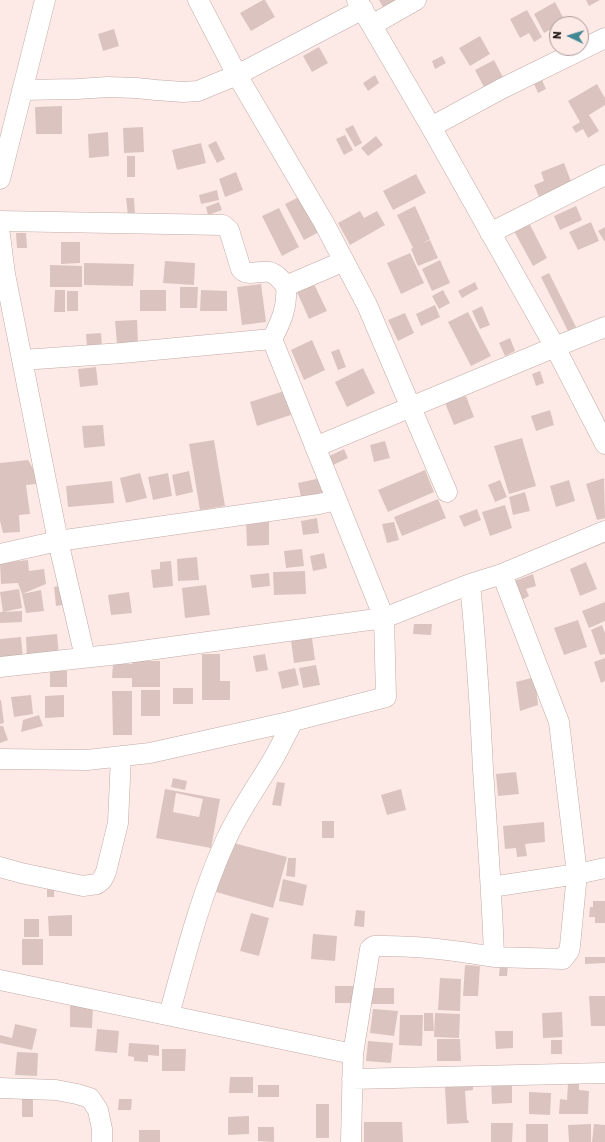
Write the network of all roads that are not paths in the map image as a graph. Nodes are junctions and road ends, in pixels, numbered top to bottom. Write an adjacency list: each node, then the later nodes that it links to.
1 (45, 0): 7 (street)
2 (198, 0): 6 (street)
3 (416, 0): 4 (street)
4 (364, 11): 6 (street); 8 (street)
5 (605, 38): 8 (street)
6 (237, 75): 7 (street); 14 (street)
7 (22, 90): 10 (street)
8 (431, 127): 12 (street)
9 (605, 175): 12 (street)
10 (0, 179)
11 (0, 221): 15 (street)
12 (490, 233): 18 (street)
13 (0, 235): 19 (street)
14 (344, 261): 15 (street); 20 (street)
15 (286, 286): 17 (street)
16 (605, 327): 18 (street)
17 (272, 339): 19 (street); 22 (street)
18 (555, 347): 20 (street); 21 (street)
19 (22, 360): 26 (street)
20 (411, 407): 22 (street); 23 (street)
21 (605, 444)
22 (315, 447): 24 (street)
23 (447, 492)
24 (336, 500): 26 (street); 30 (street)
25 (605, 531): 28 (street)
26 (58, 541): 27 (street); 31 (street)
27 (0, 554)
28 (502, 574): 29 (street); 38 (street)
29 (470, 584): 30 (street); 39 (street)
30 (384, 618): 31 (street); 33 (street)
31 (85, 657): 32 (street)
32 (0, 667)
33 (293, 721): 34 (street); 42 (street)
34 (121, 756): 35 (street); 36 (street)
35 (0, 759)
36 (0, 867)
37 (605, 868): 38 (street)
38 (577, 874): 39 (street); 40 (street)
39 (491, 887): 40 (street)
40 (494, 957): 43 (street)
41 (0, 980): 42 (street)
42 (169, 1015): 43 (street)
43 (353, 1054): 45 (street)
44 (605, 1073): 45 (street)
45 (352, 1079): 48 (street)
46 (0, 1088): 47 (street)
47 (102, 1142)
48 (351, 1142)

